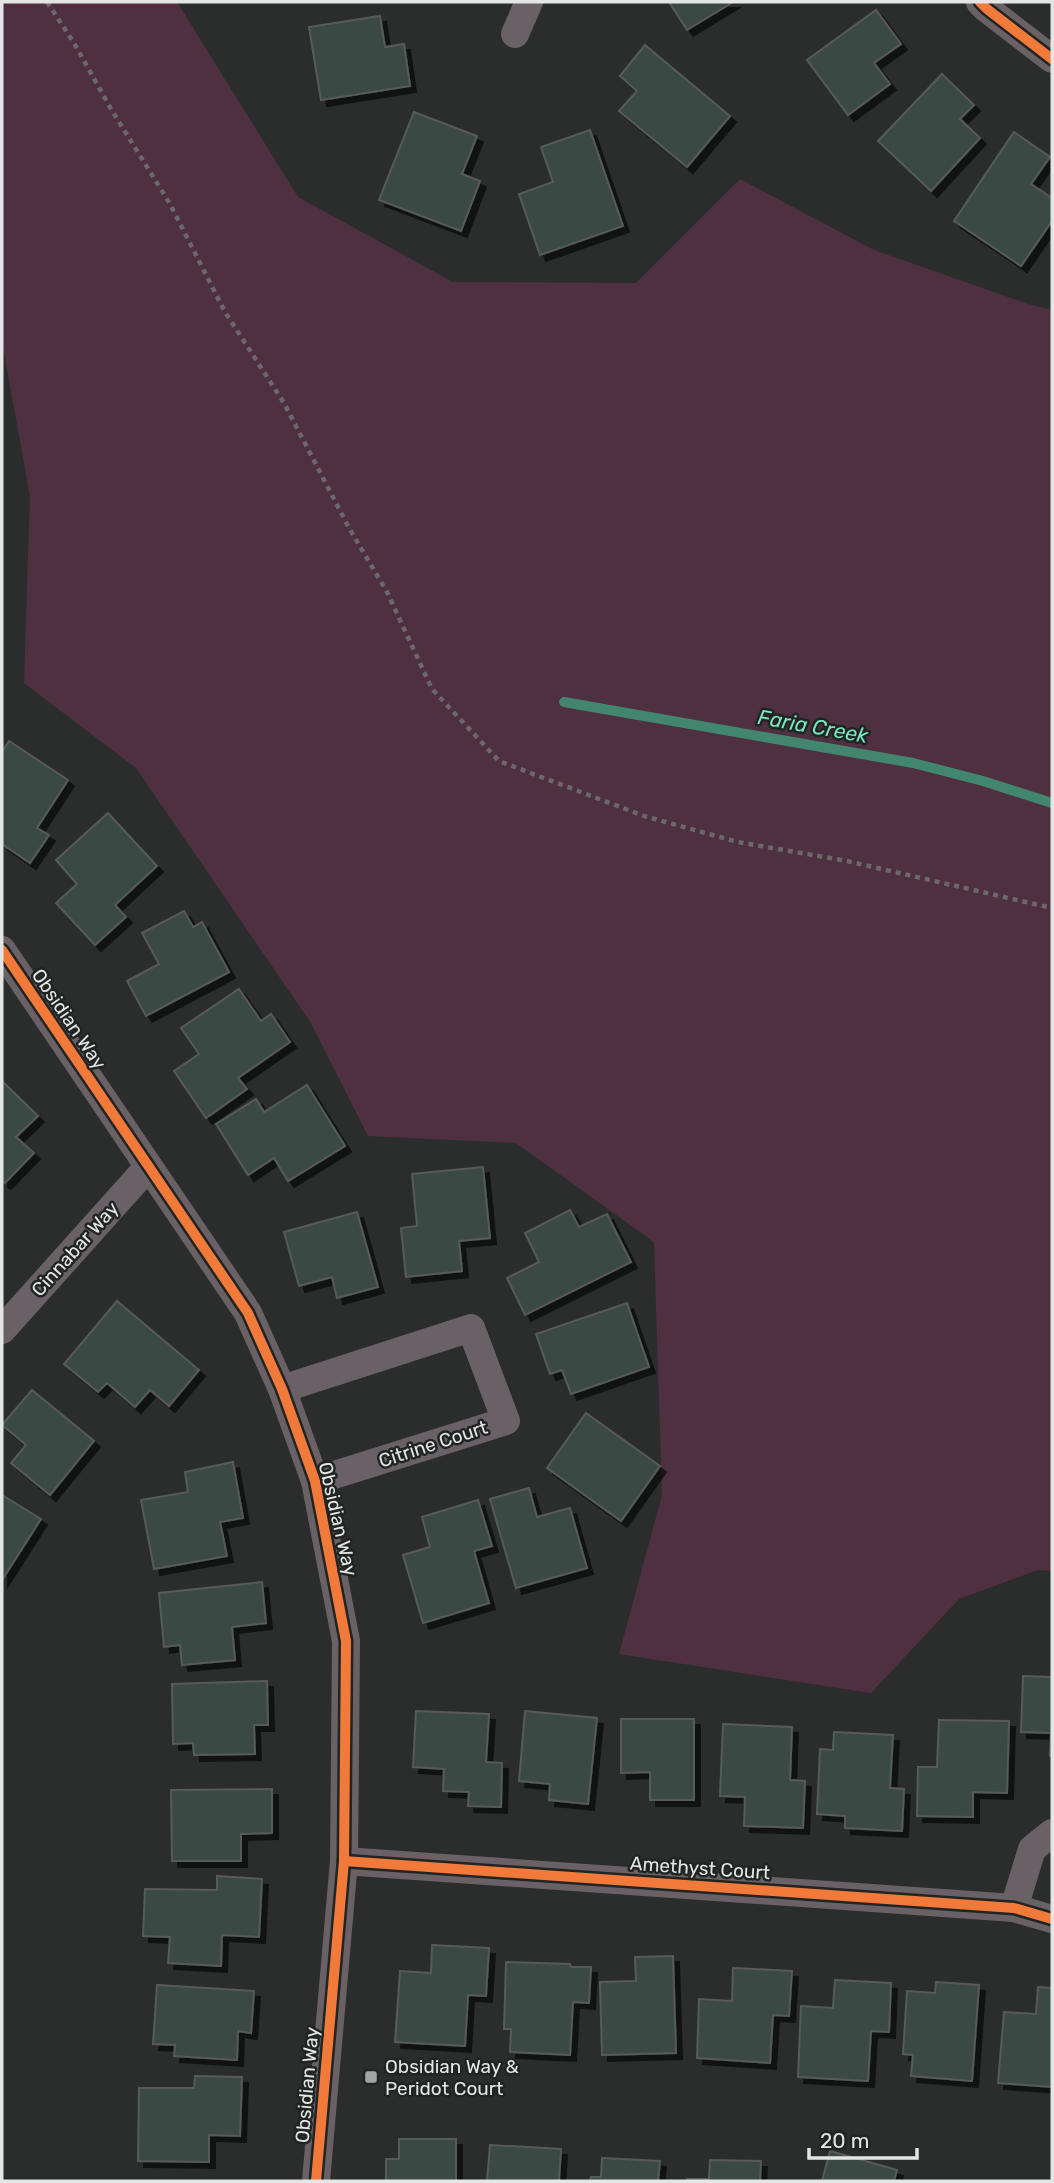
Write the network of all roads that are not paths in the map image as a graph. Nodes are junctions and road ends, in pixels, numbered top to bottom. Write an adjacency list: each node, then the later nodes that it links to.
1 (529, 2): 3 (street)
2 (980, 2): 4 (street)
3 (515, 34)
4 (1052, 60)
5 (2, 950): 6 (street, Obsidian Way)
6 (148, 1167): 7 (street, Cinnabar Way); 8 (street, Obsidian Way)
7 (2, 1330)
8 (282, 1390): 9 (street, Obsidian Way); 9 (street, Citrine Court)
9 (315, 1481): 11 (street, Obsidian Way)
10 (1052, 1833): 12 (street)
11 (344, 1861): 12 (street, Amethyst Court); 14 (street, Obsidian Way)
12 (1014, 1908): 13 (street, Amethyst Court)
13 (1052, 1919)
14 (316, 2181)

